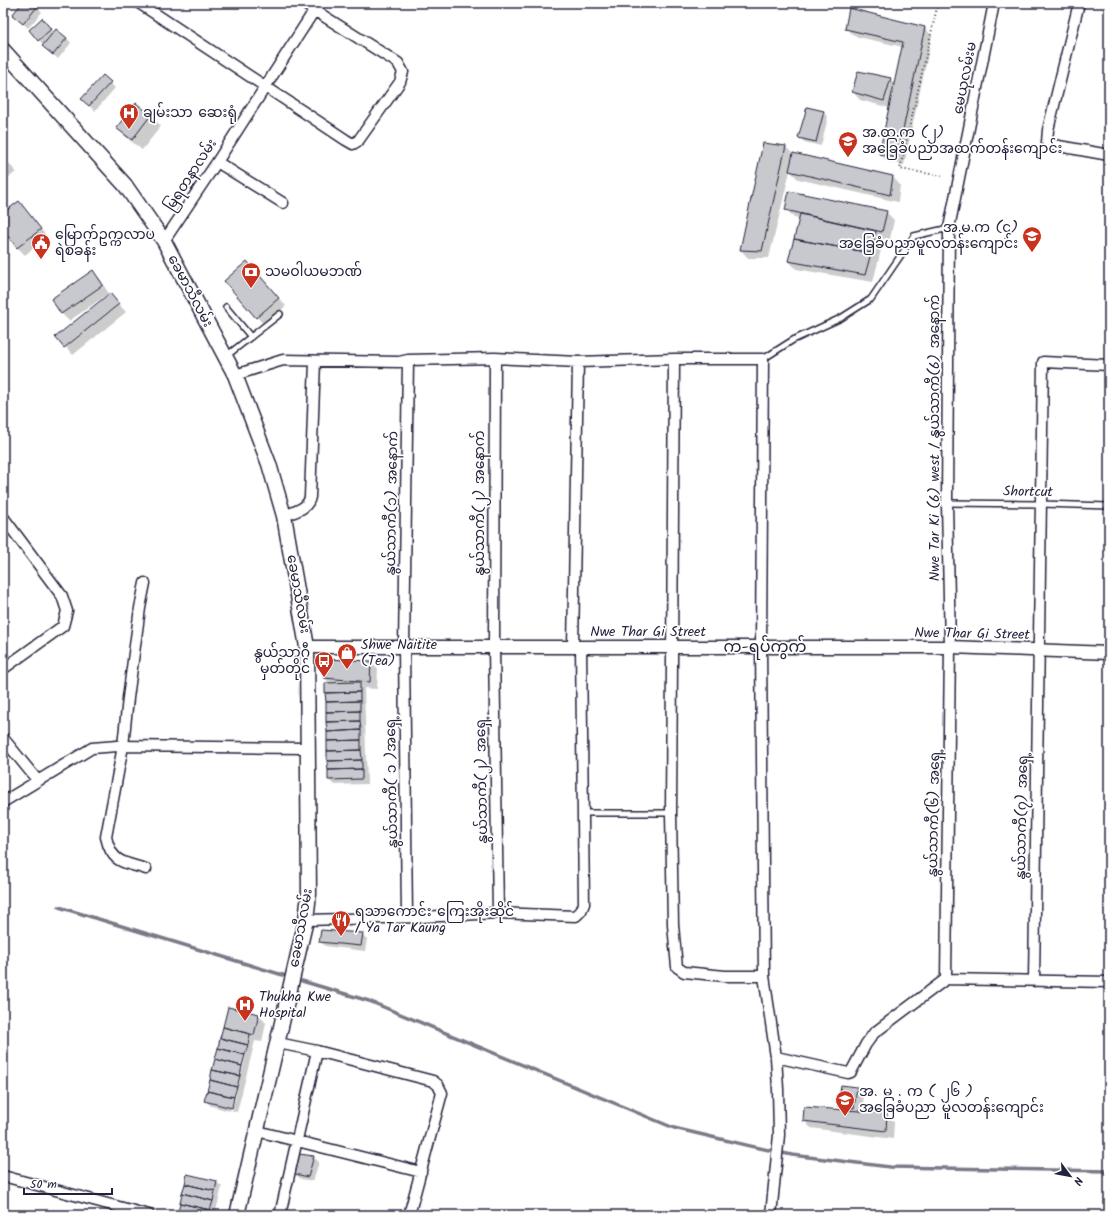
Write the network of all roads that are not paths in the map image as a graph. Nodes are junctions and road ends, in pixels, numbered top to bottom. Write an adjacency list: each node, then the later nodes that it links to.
1 (138, 3): 7 (street)
2 (303, 3): 5 (street)
3 (994, 3): 11 (street, မေယုလမ်းမ)
4 (1079, 3): 8 (street)
5 (316, 7): 7 (street, မြရတနာလမ်း); 7 (street)
6 (3, 50): 12 (main road, ခေမာသီလမ်း)
7 (265, 86): 9 (street, မြရတနာလမ်း)
8 (1109, 155)
9 (217, 162): 10 (street); 12 (street, မြရတနာလမ်း)
10 (282, 203)
11 (949, 228): 19 (lane); 25 (street, Nwe Tar Ki (6) west / နွယ်သာကီ(6) အနောက်)
12 (164, 241): 16 (main road, ခေမာသီလမ်း)
13 (226, 306): 15 (lane)
14 (280, 314): 15 (lane)
15 (251, 337): 16 (lane)
16 (225, 357): 24 (main road, ခေမာသီလမ်း)
17 (494, 358): 20 (street); 22 (street); 34 (street, နွယ်သာကီ(၂) အနောက်)
18 (674, 359): 19 (street); 22 (street); 36 (street)
19 (763, 359): 31 (street)
20 (408, 360): 21 (street); 33 (street, နွယ်သာကီ(၁) အနောက်)
21 (315, 361): 24 (street); 28 (street)
22 (578, 362): 35 (street)
23 (1109, 365): 26 (street, နွယ်သာကီ(၇) အရှေ့)
24 (234, 375): 28 (main road, ခေမာသီလမ်း)
25 (947, 503): 26 (lane, Shortcut); 37 (street, Nwe Tar Ki (6) west / နွယ်သာကီ(6) အနောက်)
26 (1041, 504): 27 (lane, Shortcut); 38 (street, နွယ်သာကီ(၇) အရှေ့)
27 (1109, 506)
28 (284, 516): 32 (main road, ခေမာသီလမ်း)
29 (3, 517): 40 (street)
30 (145, 583): 42 (street)
31 (761, 646): 36 (street, Nwe Thar Gi Street); 37 (street, Nwe Thar Gi Street); 52 (street)
32 (307, 647): 33 (street, Nwe Thar Gi Street); 43 (main road, ခေမာသီလမ်း)
33 (404, 647): 34 (street, Nwe Thar Gi Street); 50 (street, နွယ်သာကီ( ၁ )အရှေ့)
34 (494, 647): 35 (street, Nwe Thar Gi Street); 49 (street, နွယ်သာကီ(၂) အရှေ့)
35 (577, 647): 36 (street, Nwe Thar Gi Street); 46 (street)
36 (673, 647): 47 (street)
37 (950, 647): 38 (street, Nwe Thar Gi Street); 53 (street, နွယ်သာကီ(၆) အရှေ့)
38 (1038, 651): 39 (street, Nwe Thar Gi Street); 54 (street, နွယ်သာကီ(၇) အရှေ့)
39 (1109, 653)
40 (3, 669)
41 (3, 738): 44 (street)
42 (120, 746): 43 (street); 44 (street); 48 (street)
43 (308, 748): 51 (main road, ခေမာသီလမ်း)
44 (38, 781): 45 (street)
45 (3, 802)
46 (584, 813): 47 (lane); 49 (street)
47 (672, 813): 52 (street)
48 (146, 869)
49 (498, 913): 50 (street)
50 (407, 917): 51 (street)
51 (306, 920): 56 (main road, ခေမာသီလမ်း)
52 (764, 976): 58 (street)
53 (946, 979): 54 (street); 58 (street)
54 (1034, 981): 55 (street)
55 (1109, 982)
56 (278, 1043): 57 (street); 59 (main road, ခေမာသီလမ်း)
57 (317, 1051): 60 (street); 61 (street)
58 (776, 1057): 67 (street)
59 (257, 1131): 60 (street); 64 (main road, ခေမာသီလမ်း)
60 (297, 1141): 61 (street); 65 (street)
61 (421, 1172): 66 (street)
62 (3, 1176): 63 (street)
63 (149, 1215)
64 (237, 1215)
65 (280, 1215)
66 (409, 1215)
67 (771, 1215)

